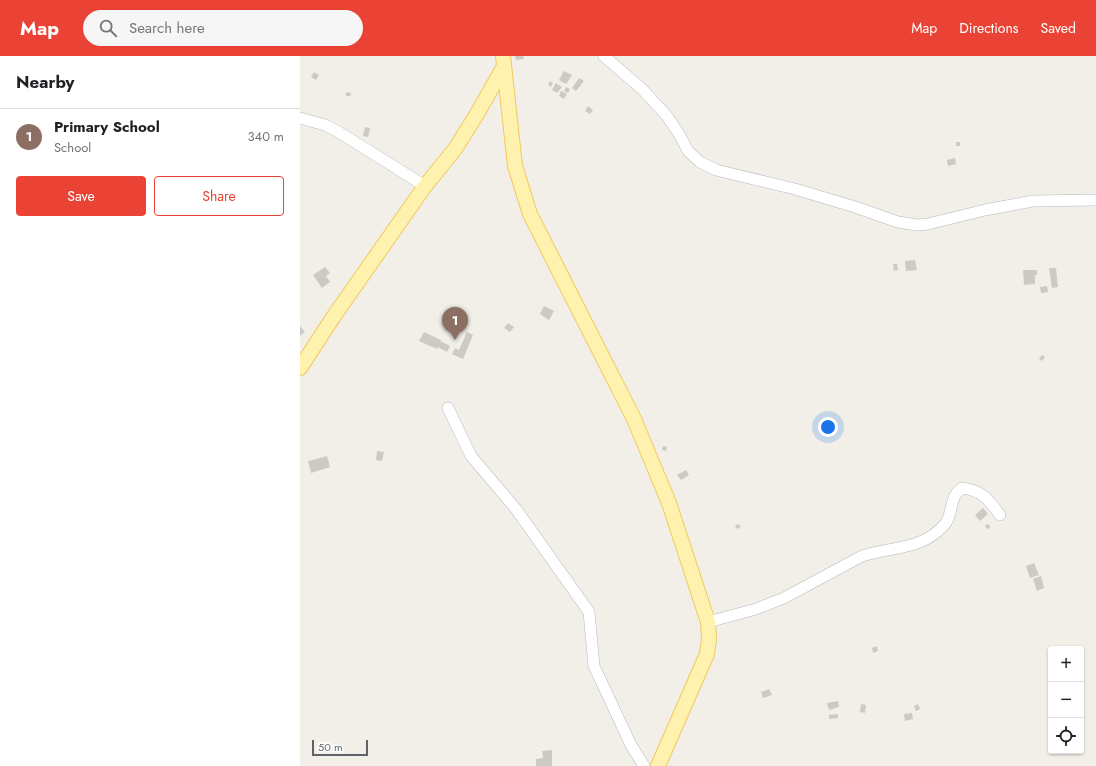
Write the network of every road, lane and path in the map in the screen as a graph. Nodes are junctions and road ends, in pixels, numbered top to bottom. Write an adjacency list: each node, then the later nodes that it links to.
1 (604, 56): 5 (street)
2 (503, 62): 4 (main road); 9 (main road)
3 (300, 118): 4 (street)
4 (424, 186): 6 (main road)
5 (1096, 200)
6 (300, 368)
7 (448, 408): 10 (street)
8 (1000, 515): 9 (street)
9 (708, 622): 11 (main road)
10 (644, 766)
11 (658, 766)

